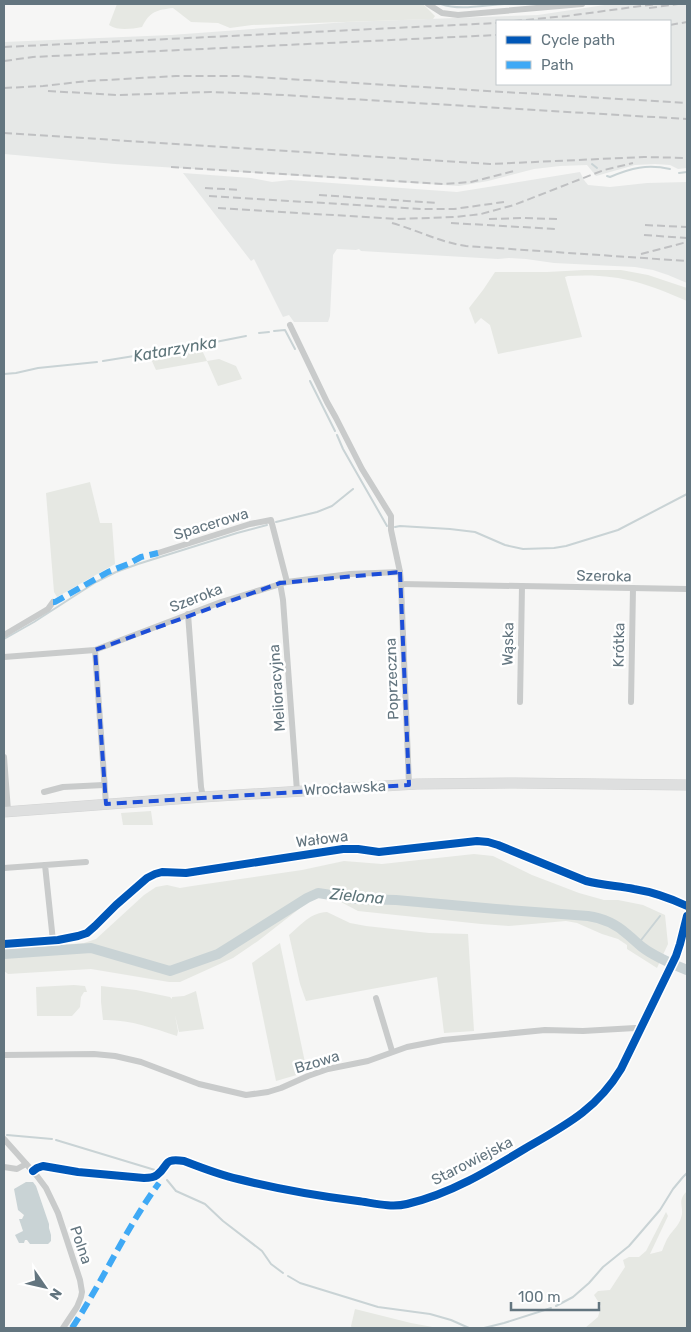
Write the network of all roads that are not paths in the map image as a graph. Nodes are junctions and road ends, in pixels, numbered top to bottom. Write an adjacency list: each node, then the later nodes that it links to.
1 (428, 4): 2 (street)
2 (582, 4)
3 (290, 325): 5 (street, Poprzeczna)
4 (158, 553): 6 (street, Spacerowa)
5 (400, 572): 6 (street, Szeroka); 8 (street, Poprzeczna)
6 (287, 582): 7 (street, Szeroka)
7 (280, 583): 13 (street, Szeroka); 23 (street, Melioracyjna)
8 (401, 584): 9 (street, Szeroka); 21 (street, Poprzeczna)
9 (522, 586): 10 (street, Szeroka); 17 (street, Wąska)
10 (633, 588): 11 (street, Szeroka); 18 (street, Krótka)
11 (687, 589)
12 (53, 602): 14 (street)
13 (188, 614): 15 (street, Szeroka); 25 (street)
14 (4, 635)
15 (95, 650): 16 (street, Szeroka); 20 (street)
16 (4, 657)
17 (520, 702)
18 (631, 702)
19 (4, 757): 27 (street)
20 (104, 785): 24 (street); 26 (street)
21 (408, 785): 22 (main road, Wrocławska); 23 (main road, Wrocławska)
22 (687, 785)
23 (298, 791): 25 (main road, Wrocławska)
24 (44, 792)
25 (203, 797): 26 (main road, Wrocławska)
26 (106, 804): 27 (main road, Wrocławska)
27 (6, 812)
28 (86, 862): 29 (street)
29 (45, 866): 30 (street); 33 (street)
30 (4, 868)
31 (687, 906): 33 (street, Wałowa)
32 (687, 916): 36 (street, Starowiejska)
33 (55, 941): 34 (street, Wałowa)
34 (4, 944)
35 (376, 998): 37 (street)
36 (641, 1028): 37 (street, Bzowa); 42 (street, Starowiejska)
37 (392, 1051): 38 (street, Bzowa)
38 (4, 1055)
39 (4, 1139): 40 (street)
40 (26, 1164): 41 (street); 42 (street)
41 (4, 1167)
42 (33, 1171): 43 (street, Polna)
43 (63, 1328)

